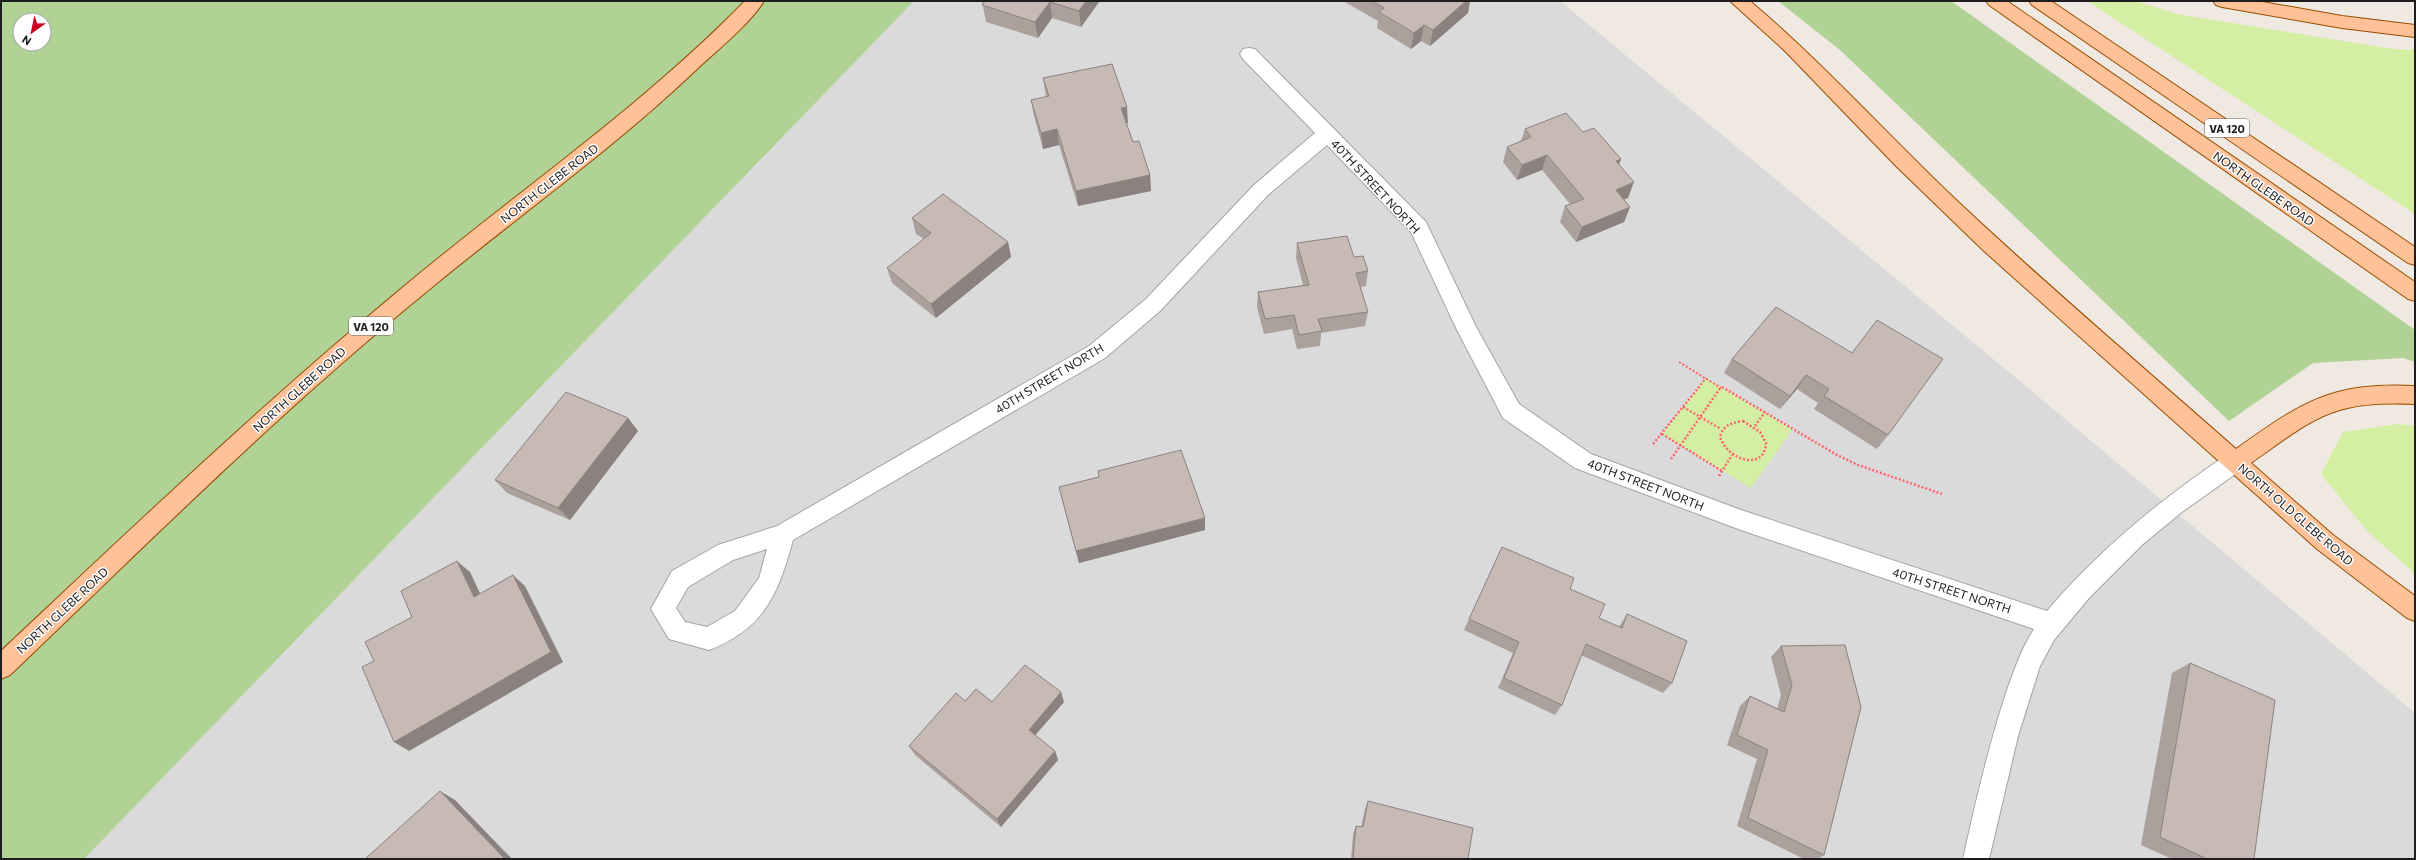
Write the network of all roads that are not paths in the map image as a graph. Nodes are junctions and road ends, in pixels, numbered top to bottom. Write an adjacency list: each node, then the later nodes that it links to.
1 (755, 1): 16 (main road, NORTH GLEBE ROAD / VA 120)
2 (1739, 1): 12 (main road, NORTH OLD GLEBE ROAD)
3 (1995, 1): 10 (main road, NORTH GLEBE ROAD / VA 120)
4 (2038, 1): 9 (main road, VA 120)
5 (2222, 1): 6 (main road)
6 (2415, 31)
7 (1250, 54): 8 (street)
8 (1327, 134): 13 (street, 40TH STREET NORTH); 15 (street, 40TH STREET NORTH)
9 (2415, 257)
10 (2415, 293)
11 (2415, 395): 12 (main road)
12 (2236, 461): 14 (main road, NORTH OLD GLEBE ROAD); 15 (street)
13 (783, 534): 13 (street, 40TH STREET NORTH)
14 (2415, 610)
15 (2051, 623): 17 (street)
16 (1, 667)
17 (1976, 859)

